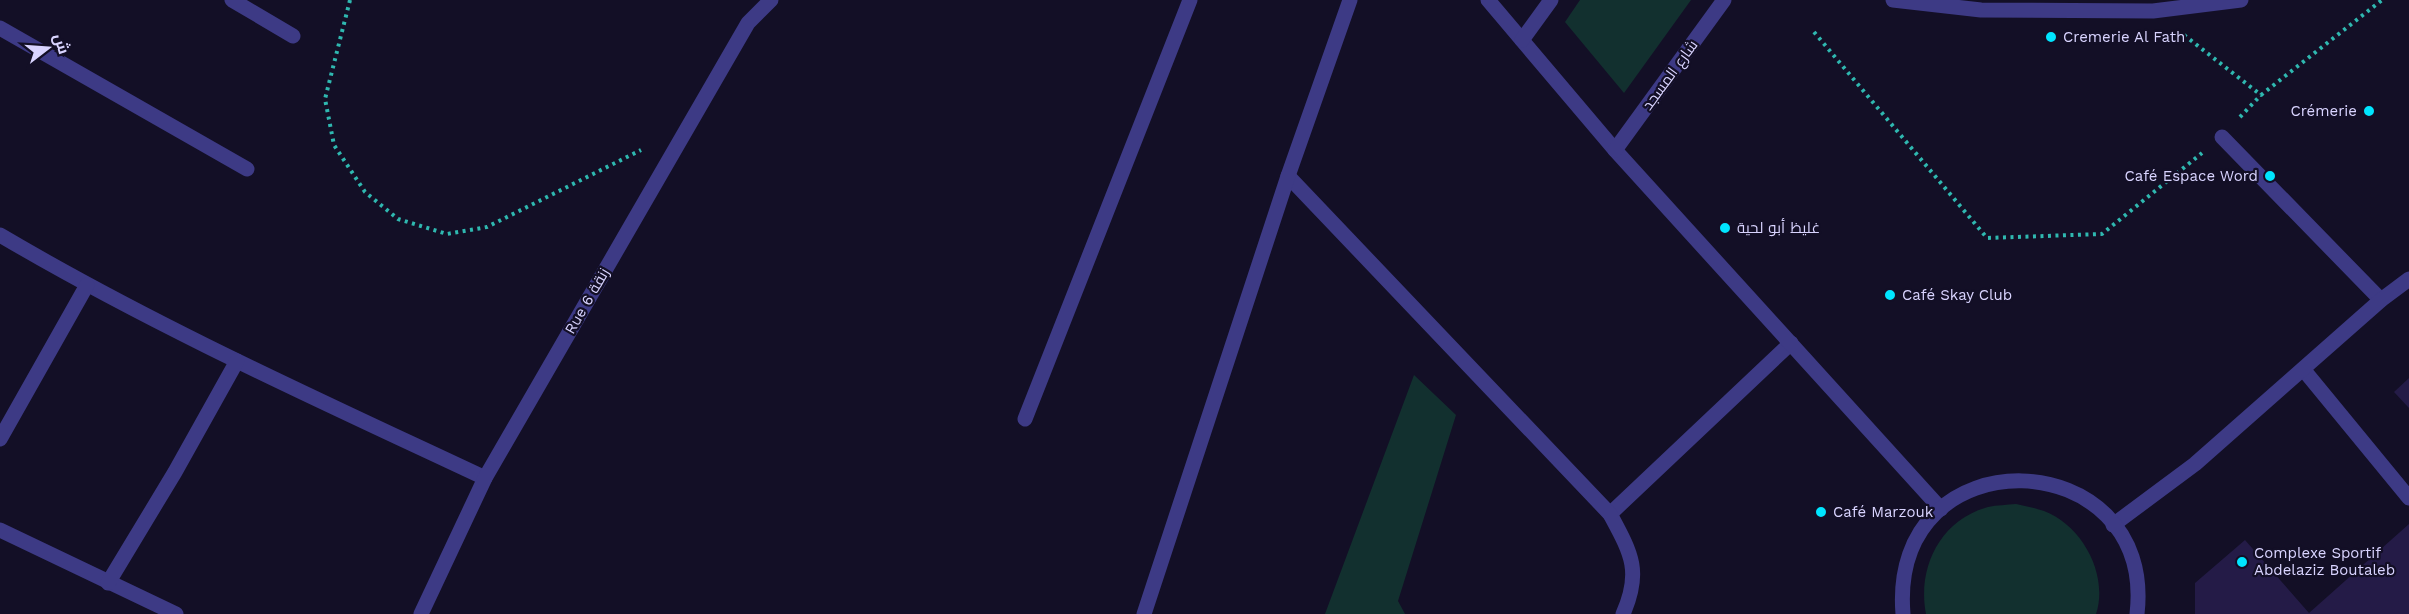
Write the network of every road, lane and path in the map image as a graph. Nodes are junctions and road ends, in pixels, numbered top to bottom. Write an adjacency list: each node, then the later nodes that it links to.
1 (232, 0): 15 (street)
2 (350, 0): 19 (path)
3 (771, 0): 32 (street, Rue 6 زنقة)
4 (1190, 0): 30 (street)
5 (1350, 0): 22 (street)
6 (1488, 0): 16 (street)
7 (1551, 0): 16 (street)
8 (1724, 0): 20 (street, شارع المسجد)
9 (1893, 0): 12 (street)
10 (2241, 0): 12 (street)
11 (2382, 0): 17 (path)
12 (2153, 11): 17 (path)
13 (0, 28): 21 (street)
14 (1814, 32): 18 (path)
15 (293, 36)
16 (1522, 40): 20 (street)
17 (2261, 95): 18 (path)
18 (2222, 136): 26 (street)
19 (646, 148)
20 (1615, 150): 27 (street)
21 (247, 169)
22 (1288, 176): 35 (street); 41 (street)
23 (0, 235): 25 (street)
24 (2409, 279): 26 (street)
25 (87, 285): 28 (street); 31 (street)
26 (2381, 300): 29 (street)
27 (1791, 343): 34 (street); 35 (street)
28 (237, 361): 32 (street); 38 (street)
29 (2303, 369): 33 (street); 36 (street)
30 (1025, 419)
31 (0, 440)
32 (485, 478): 40 (street, Rue 6 زنقة)
33 (2409, 498)
34 (1941, 509): 36 (street); 43 (street)
35 (1610, 514): 42 (street)
36 (2113, 525): 44 (street)
37 (0, 530): 38 (street)
38 (108, 583): 39 (street)
39 (176, 614)
40 (421, 614)
41 (1144, 614)
42 (1623, 614)
43 (1903, 614)
44 (2137, 614)

